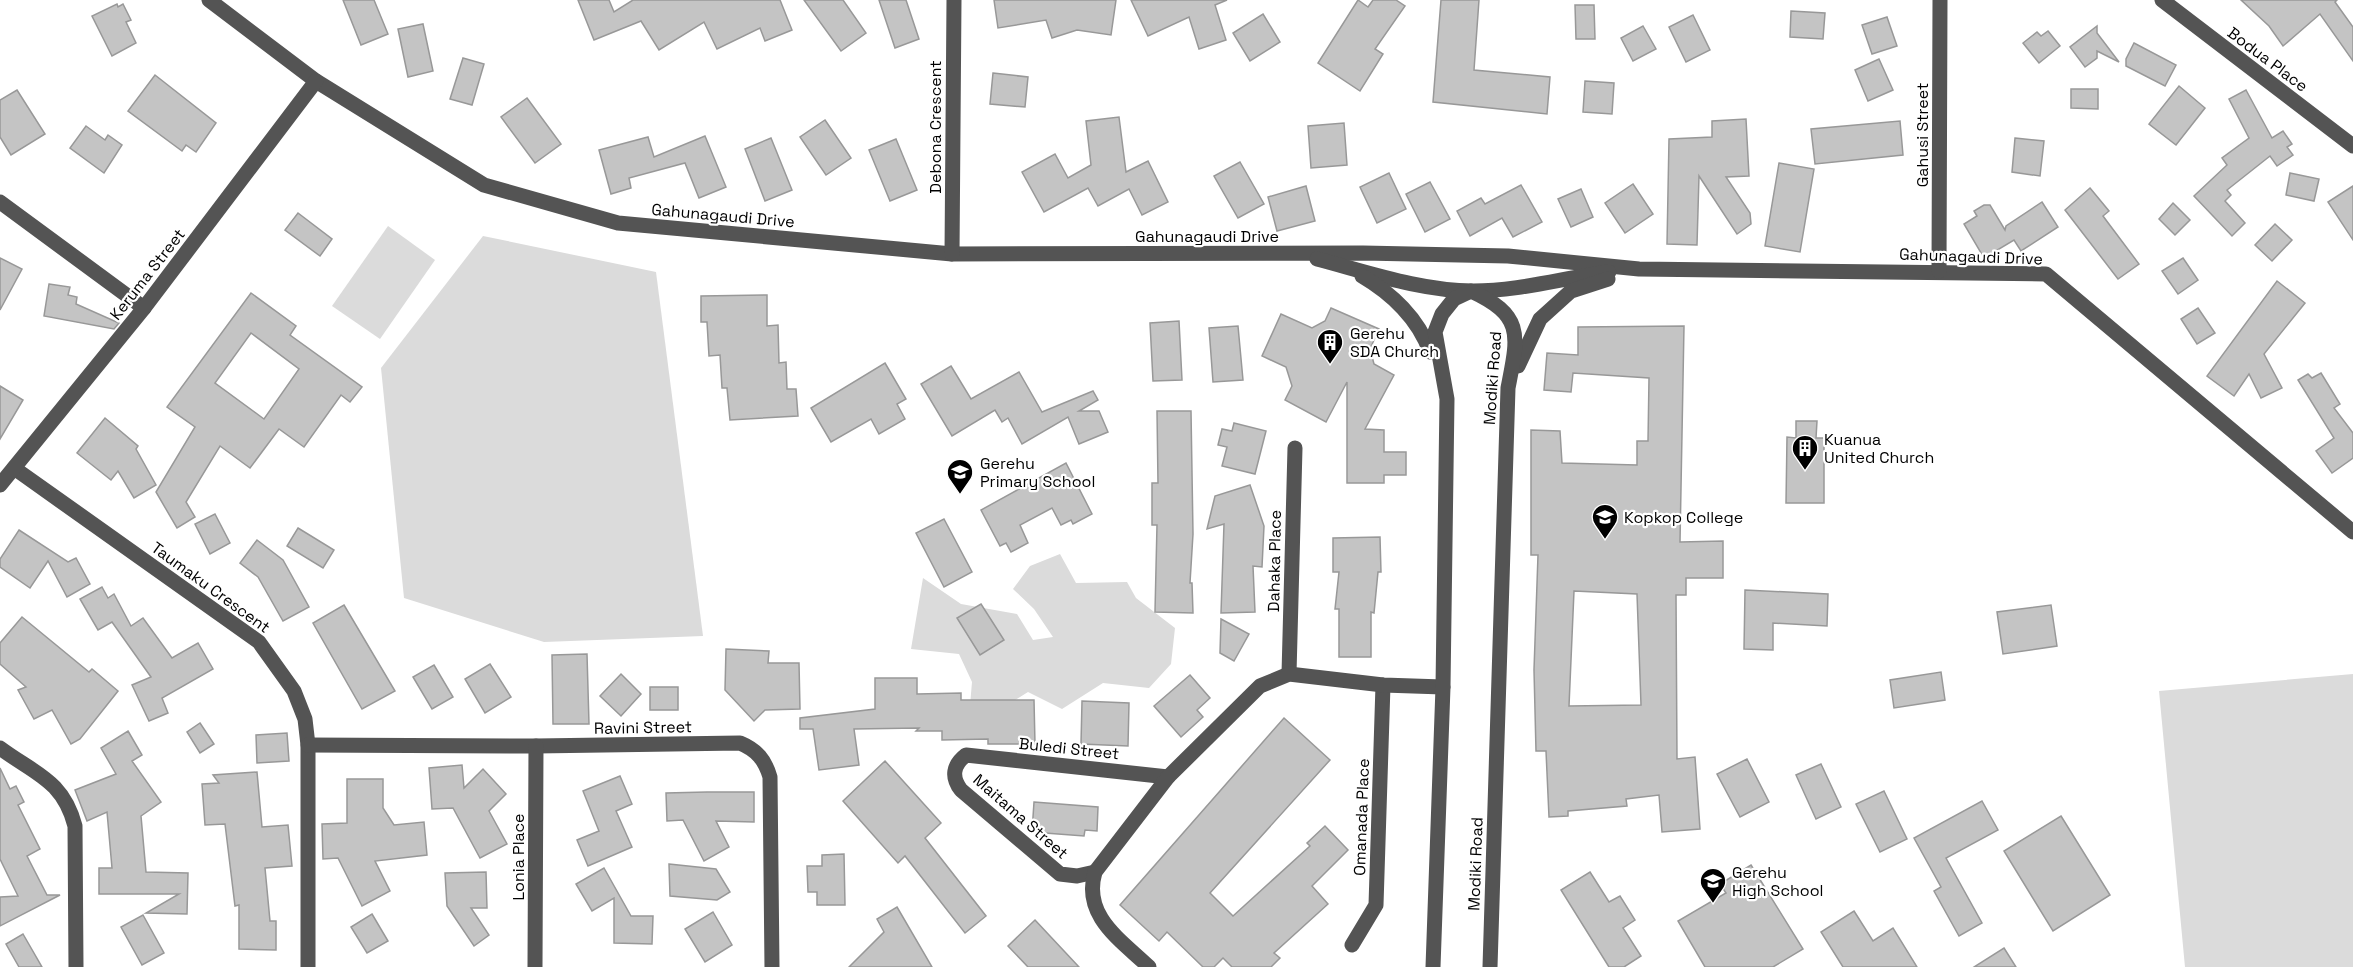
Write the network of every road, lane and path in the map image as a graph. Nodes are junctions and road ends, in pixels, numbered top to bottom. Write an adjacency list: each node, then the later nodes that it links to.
1 (209, 0): 5 (street, Gahunagaudi Drive)
2 (954, 0): 8 (street, Debona Crescent)
3 (1940, 0): 11 (street, Gahusi Street)
4 (2162, 0): 6 (street, Bodua Place)
5 (316, 81): 8 (street, Gahunagaudi Drive); 13 (street, Keruma Street)
6 (2353, 146)
7 (0, 202): 13 (street)
8 (952, 254): 9 (street, Gahunagaudi Drive)
9 (1296, 254): 10 (street, Gahunagaudi Drive); 12 (street, Gahunagaudi Drive); 15 (street)
10 (1639, 269): 11 (street, Gahunagaudi Drive); 12 (street, Gahunagaudi Drive); 14 (street)
11 (1939, 271): 19 (street, Gahunagaudi Drive)
12 (1471, 291): 14 (street, Modiki Road); 15 (street)
13 (144, 308): 17 (street, Keruma Street)
14 (1508, 388): 36 (street, Modiki Road)
15 (1447, 399): 22 (street)
16 (1295, 448): 20 (street, Dahaka Place)
17 (14, 468): 18 (street, Keruma Street); 23 (street, Taumaku Crescent)
18 (0, 485)
19 (2353, 532)
20 (1289, 674): 21 (street); 27 (street)
21 (1383, 685): 22 (street); 29 (street, Omanada Place)
22 (1443, 687): 35 (street)
23 (308, 745): 24 (street, Ravini Street); 31 (street, Taumaku Crescent)
24 (536, 746): 32 (street, Lonia Place); 33 (street, Ravini Street)
25 (0, 748): 30 (street)
26 (966, 755): 27 (street, Buledi Street); 28 (street, Maitama Street)
27 (1168, 777): 28 (street)
28 (1095, 872): 34 (street)
29 (1352, 945)
30 (76, 967)
31 (308, 967)
32 (535, 967)
33 (772, 967)
34 (1149, 967)
35 (1433, 967)
36 (1490, 967)

